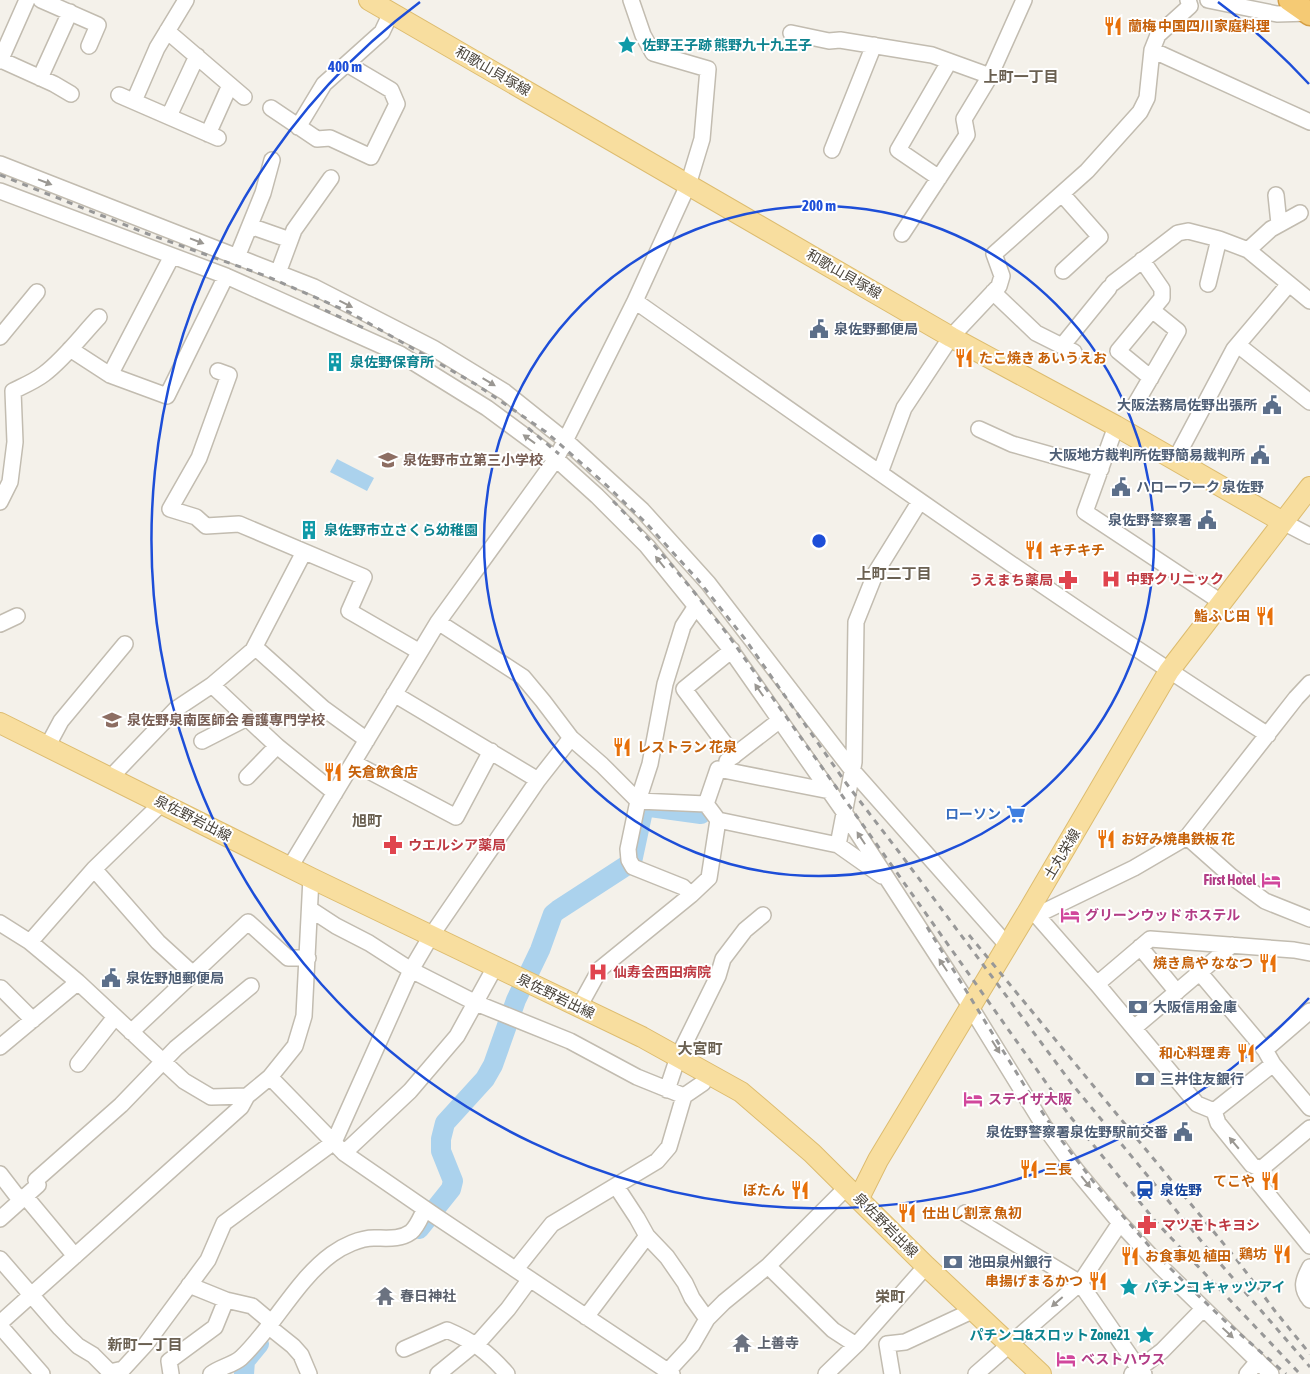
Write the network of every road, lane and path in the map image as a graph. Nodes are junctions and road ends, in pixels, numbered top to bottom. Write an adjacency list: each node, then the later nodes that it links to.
1 (27, 0): 19 (street)
2 (41, 0): 10 (street)
3 (186, 0): 13 (street)
4 (369, 0): 11 (main road, 和歌山貝塚線)
5 (631, 0): 38 (street)
6 (1024, 0): 22 (street)
7 (1188, 0): 17 (street)
8 (1208, 0): 12 (street)
9 (1290, 0): 12 (highway)
10 (70, 12): 16 (street); 23 (street)
11 (391, 13): 21 (street); 38 (main road, 和歌山貝塚線)
12 (1309, 14)
13 (167, 31): 18 (street); 28 (street)
14 (791, 34): 15 (street)
15 (874, 45): 20 (street); 33 (street)
16 (89, 46)
17 (1152, 50): 31 (street); 40 (street)
18 (197, 56): 24 (street); 30 (street)
19 (0, 61): 23 (street)
20 (949, 62): 22 (street); 37 (street)
21 (347, 64): 32 (street); 32 (street)
22 (990, 76): 37 (street)
23 (40, 78): 25 (street)
24 (230, 85): 27 (street); 30 (street)
25 (70, 94)
26 (119, 95): 28 (street)
27 (244, 96)
28 (134, 101): 30 (street)
29 (271, 108): 32 (street)
30 (169, 116)
31 (1310, 122)
32 (298, 126)
33 (832, 150)
34 (272, 160): 44 (street)
35 (0, 164): 50 (street, one-way to 50)
36 (331, 178): 47 (street)
37 (939, 178): 45 (street)
38 (688, 185): 60 (street); 65 (main road, 和歌山貝塚線)
39 (0, 191): 49 (street)
40 (1062, 194): 53 (street); 59 (street)
41 (1276, 195): 43 (street)
42 (1300, 213): 43 (street)
43 (1280, 224): 48 (street)
44 (250, 226): 47 (street); 50 (street)
45 (902, 234)
46 (1219, 239): 48 (street); 51 (street); 55 (street)
47 (290, 240): 52 (street)
48 (1248, 250): 56 (street)
49 (172, 256): 54 (street); 69 (street)
50 (238, 257): 52 (street)
51 (1142, 260): 59 (street); 62 (street)
52 (271, 270): 57 (street); 75 (street, one-way to 75)
53 (1063, 270)
54 (226, 276): 57 (street); 69 (street)
55 (1208, 284)
56 (1289, 284): 61 (street); 66 (street)
57 (256, 290): 78 (street, one-way to 57)
58 (37, 292): 64 (street)
59 (993, 292): 65 (street)
60 (635, 301): 75 (street); 81 (street)
61 (1310, 301)
62 (1152, 310): 70 (street); 70 (street)
63 (99, 317): 67 (street)
64 (0, 337)
65 (952, 337): 73 (main road, 和歌山貝塚線); 81 (street)
66 (1238, 345): 72 (street); 79 (street)
67 (70, 349): 69 (street); 76 (street)
68 (218, 372): 87 (street)
69 (110, 375)
70 (1151, 378): 71 (street)
71 (1136, 402)
72 (1310, 402)
73 (1116, 426): 79 (main road, 和歌山貝塚線); 80 (street)
74 (979, 428): 80 (street)
75 (565, 440): 78 (street); 116 (street)
76 (15, 442): 77 (street); 84 (street)
77 (0, 443)
78 (556, 459): 89 (street, one-way to 78); 91 (street)
79 (1175, 460): 85 (main road, 和歌山貝塚線)
80 (1101, 469): 88 (street)
81 (880, 473): 83 (street)
82 (1310, 487): 85 (main road)
83 (920, 501): 97 (street); 116 (street)
84 (0, 502)
85 (1283, 522): 86 (street); 88 (main road, 土丸栄線)
86 (1310, 536)
87 (304, 552): 94 (street); 96 (street)
88 (1221, 602): 97 (main road, 土丸栄線)
89 (696, 606): 95 (street); 99 (street)
90 (18, 616): 92 (street)
91 (438, 622): 96 (street); 107 (street)
92 (0, 624)
93 (125, 644): 111 (street)
94 (255, 647): 100 (street); 108 (street)
95 (732, 650): 101 (street); 104 (street, one-way to 95)
96 (420, 652): 102 (street)
97 (1169, 672): 106 (street); 135 (main road, 土丸栄線)
98 (1310, 683): 106 (street)
99 (665, 684): 101 (street); 122 (street)
100 (212, 685): 103 (street); 117 (street)
101 (684, 690): 113 (street)
102 (394, 694): 108 (street); 112 (street)
103 (247, 718): 109 (street); 110 (street)
104 (780, 720): 113 (street); 120 (street)
105 (0, 723): 111 (main road, 泉佐野岩出線)
106 (1268, 734): 127 (street)
107 (571, 738): 119 (street); 122 (street)
108 (367, 740): 114 (street)
109 (202, 741)
110 (277, 746): 118 (street); 121 (street)
111 (47, 747): 117 (main road, 泉佐野岩出線)
112 (491, 752): 114 (street); 119 (street)
113 (734, 756): 115 (street)
114 (354, 763): 121 (street)
115 (718, 768): 120 (street); 124 (street)
116 (852, 770): 125 (street); 141 (street)
117 (111, 777): 123 (main road, 泉佐野岩出線)
118 (247, 777)
119 (538, 780): 139 (street)
120 (830, 791): 125 (street)
121 (335, 793): 129 (street)
122 (638, 802): 124 (street); 133 (street)
123 (162, 803): 129 (main road, 泉佐野岩出線); 130 (street)
124 (706, 804): 126 (street)
125 (844, 812): 128 (street); 132 (street, one-way to 125)
126 (718, 820): 128 (street); 133 (street)
127 (1188, 837): 135 (street); 137 (street)
128 (838, 845): 132 (street)
129 (290, 867): 131 (main road, 泉佐野岩出線)
130 (94, 869): 140 (street); 149 (street)
131 (311, 878): 134 (street); 139 (main road, 泉佐野岩出線)
132 (888, 880): 156 (street, one-way to 132)
133 (691, 895): 157 (street)
134 (310, 909): 145 (street); 147 (street)
135 (1034, 912): 141 (main road, 土丸栄線); 151 (street)
136 (763, 915): 165 (street)
137 (1310, 919)
138 (0, 923): 140 (street)
139 (431, 936): 146 (main road, 泉佐野岩出線); 147 (street)
140 (30, 942): 150 (street)
141 (1007, 945): 156 (main road, 土丸栄線)
142 (1232, 945): 143 (street); 144 (street); 148 (street)
143 (1140, 947): 151 (street); 154 (street)
144 (1310, 952)
145 (308, 958): 149 (street); 170 (street)
146 (495, 967): 155 (street); 157 (main road, 泉佐野岩出線)
147 (411, 970): 155 (street); 177 (street)
148 (1200, 973): 154 (street); 164 (street)
149 (193, 974): 162 (street)
150 (78, 982): 159 (street); 160 (street)
151 (1097, 984): 161 (street)
152 (251, 986): 166 (street)
153 (1, 988): 160 (street)
154 (1177, 992): 161 (street)
155 (476, 1003): 171 (street); 177 (street)
156 (970, 1006): 181 (main road, 土丸栄線); 186 (street, one-way to 186)
157 (582, 1009): 165 (main road, 泉佐野岩出線)
158 (1310, 1011): 164 (street)
159 (115, 1017): 162 (street); 167 (street)
160 (33, 1020): 163 (street)
161 (1134, 1028): 175 (street)
162 (131, 1032): 166 (street)
163 (0, 1047)
164 (1265, 1050): 168 (street)
165 (678, 1057): 169 (main road, 泉佐野岩出線); 171 (street)
166 (164, 1062): 172 (street); 182 (street)
167 (78, 1064)
168 (1273, 1064): 174 (street); 175 (street)
169 (707, 1073): 173 (street); 181 (main road, 泉佐野岩出線)
170 (270, 1077): 172 (street); 177 (street)
171 (667, 1090): 173 (street)
172 (247, 1096): 189 (street)
173 (684, 1096): 180 (street)
174 (1309, 1104)
175 (1214, 1111): 178 (street, one-way to 175)
176 (1310, 1128): 178 (street)
177 (339, 1147): 183 (street); 197 (street)
178 (1260, 1169): 188 (street)
179 (0, 1174): 182 (street)
180 (616, 1186): 187 (street); 193 (street)
181 (853, 1193): 191 (street); 192 (main road, 泉佐野岩出線)
182 (22, 1198): 185 (street); 189 (street)
183 (429, 1212): 193 (street); 206 (street)
184 (965, 1213): 196 (street)
185 (0, 1219)
186 (1120, 1223): 196 (street); 201 (street)
187 (647, 1236): 203 (street); 204 (street)
188 (1310, 1246)
189 (75, 1256): 198 (street)
190 (0, 1259): 198 (street)
191 (768, 1266): 204 (street); 208 (street)
192 (926, 1266): 202 (main road, 泉佐野岩出線); 208 (street)
193 (516, 1269): 195 (street)
194 (1306, 1274): 200 (street)
195 (530, 1278): 203 (street); 207 (street)
196 (1080, 1283): 209 (street, one-way to 209); 212 (street)
197 (189, 1285): 198 (street); 199 (street)
198 (32, 1294): 205 (street)
199 (226, 1300): 206 (street); 216 (street)
200 (1310, 1300)
201 (1203, 1309): 211 (street, one-way to 211); 212 (street)
202 (974, 1310): 209 (main road, 泉佐野岩出線); 221 (street)
203 (586, 1317): 214 (street)
204 (707, 1319): 214 (street)
205 (0, 1324): 215 (street)
206 (271, 1327): 217 (street); 218 (street)
207 (477, 1344): 210 (street); 213 (street); 219 (street)
208 (856, 1344): 220 (street)
209 (1010, 1344): 222 (street); 223 (main road, 泉佐野岩出線)
210 (404, 1349)
211 (1258, 1361): 224 (street); 225 (street)
212 (1138, 1372)
213 (504, 1373)
214 (670, 1373)
215 (42, 1374)
216 (171, 1374)
217 (211, 1374)
218 (310, 1374)
219 (438, 1374)
220 (826, 1374)
221 (892, 1374)
222 (977, 1374)
223 (1041, 1374)
224 (1247, 1374)
225 (1271, 1374)

